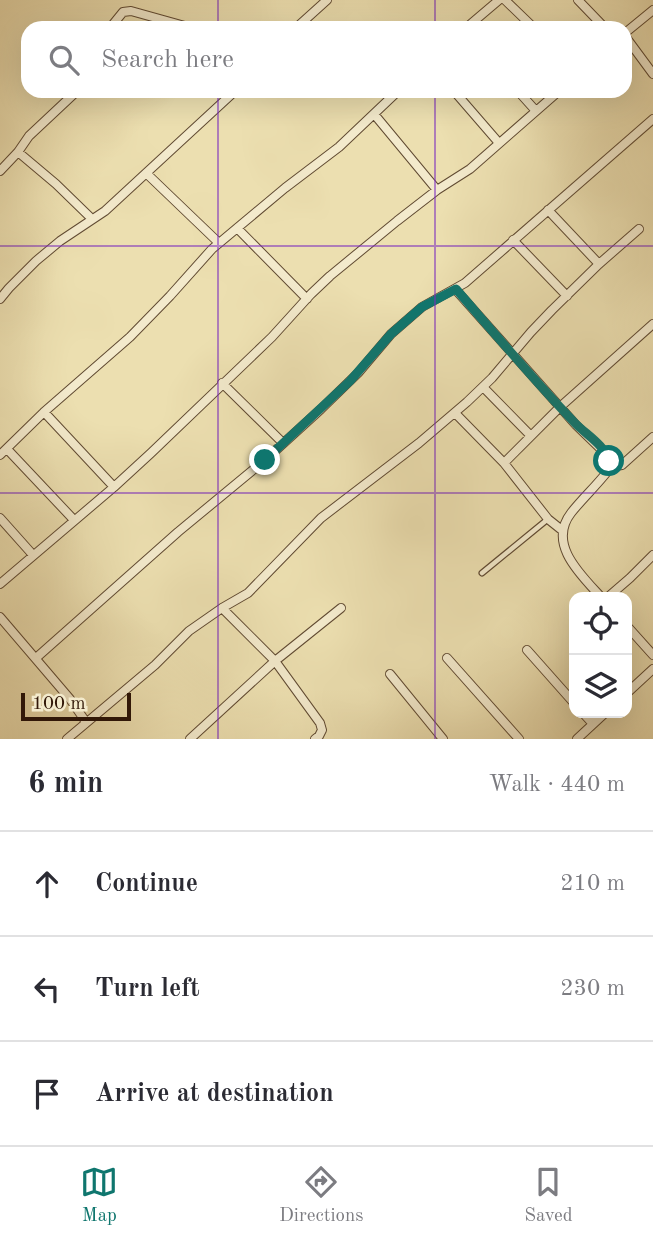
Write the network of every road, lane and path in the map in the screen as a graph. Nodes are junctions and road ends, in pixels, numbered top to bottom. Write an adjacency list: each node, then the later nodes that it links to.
1 (327, 0): 8 (street)
2 (499, 0): 9 (street)
3 (505, 0): 10 (street)
4 (578, 0): 11 (street)
5 (653, 10): 12 (street)
6 (116, 21): 7 (street)
7 (161, 21)
8 (304, 21)
9 (475, 21)
10 (527, 21)
11 (598, 21)
12 (632, 29)
13 (632, 45): 14 (street)
14 (653, 74)
15 (70, 98): 25 (street)
16 (227, 98): 27 (street)
17 (391, 98): 22 (street)
18 (460, 98): 24 (street)
19 (524, 98): 21 (street)
20 (551, 98): 21 (street)
21 (536, 111): 24 (street)
22 (374, 114): 28 (street); 31 (street)
23 (653, 119): 29 (street)
24 (499, 143): 28 (street)
25 (18, 152): 26 (street); 30 (street)
26 (0, 172)
27 (146, 173): 30 (street); 34 (street)
28 (437, 190): 39 (street)
29 (548, 210): 33 (street); 35 (street)
30 (92, 219): 38 (street)
31 (237, 228): 34 (street); 39 (street)
32 (639, 229): 35 (street)
33 (513, 240): 36 (street); 37 (street)
34 (219, 243): 45 (street)
35 (599, 264): 37 (street)
36 (456, 289): 41 (street); 49 (street)
37 (567, 296): 41 (street)
38 (0, 299)
39 (307, 299): 42 (street)
40 (653, 324): 44 (street)
41 (512, 353): 43 (street); 44 (street)
42 (222, 383): 49 (street); 53 (street)
43 (483, 387): 46 (street); 47 (street)
44 (560, 407): 47 (street); 52 (street)
45 (44, 412): 50 (street); 53 (street)
46 (455, 413): 51 (street); 64 (street)
47 (531, 436): 51 (street)
48 (653, 437): 52 (street)
49 (283, 443): 70 (street)
50 (4, 452): 56 (street)
51 (503, 463): 55 (street)
52 (609, 467): 57 (street)
53 (114, 487): 56 (street)
54 (0, 519): 58 (street)
55 (548, 519): 57 (street); 60 (lane)
56 (74, 520): 58 (street)
57 (563, 531): 62 (street)
58 (33, 555): 61 (street)
59 (653, 555): 63 (street)
60 (482, 573)
61 (0, 584)
62 (596, 592)
63 (614, 592)
64 (222, 608): 72 (street); 79 (street)
65 (341, 608): 72 (street)
66 (0, 617): 70 (street)
67 (632, 631): 69 (street)
68 (527, 650): 76 (street)
69 (653, 654)
70 (36, 658): 79 (street)
71 (447, 658): 85 (street)
72 (275, 661): 82 (street); 83 (street)
73 (653, 669): 75 (street)
74 (390, 674): 84 (street)
75 (632, 688)
76 (569, 697)
77 (588, 718): 80 (street)
78 (600, 718): 80 (street)
79 (86, 722): 81 (street)
80 (593, 724): 86 (street)
81 (67, 739)
82 (190, 739)
83 (315, 739)
84 (443, 739)
85 (519, 739)
86 (577, 739)

